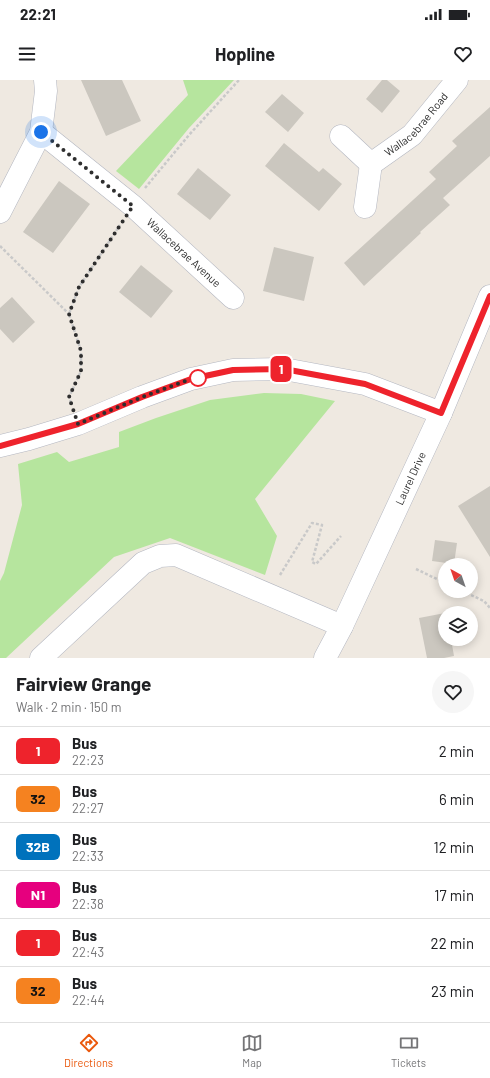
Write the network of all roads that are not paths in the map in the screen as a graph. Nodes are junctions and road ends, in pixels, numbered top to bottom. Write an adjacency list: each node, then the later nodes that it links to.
1 (45, 80): 3 (street)
2 (457, 80): 5 (street, Wallacebrae Road)
3 (41, 132): 7 (street); 9 (street, Wallacebrae Avenue)
4 (341, 136): 5 (street)
5 (371, 164): 6 (street)
6 (365, 207)
7 (0, 212)
8 (490, 296): 10 (street, Laurel Drive)
9 (233, 298)
10 (441, 413): 11 (street); 12 (street, Laurel Drive)
11 (0, 446)
12 (342, 626): 13 (street); 14 (street, Laurel Drive)
13 (41, 658)
14 (325, 658)

